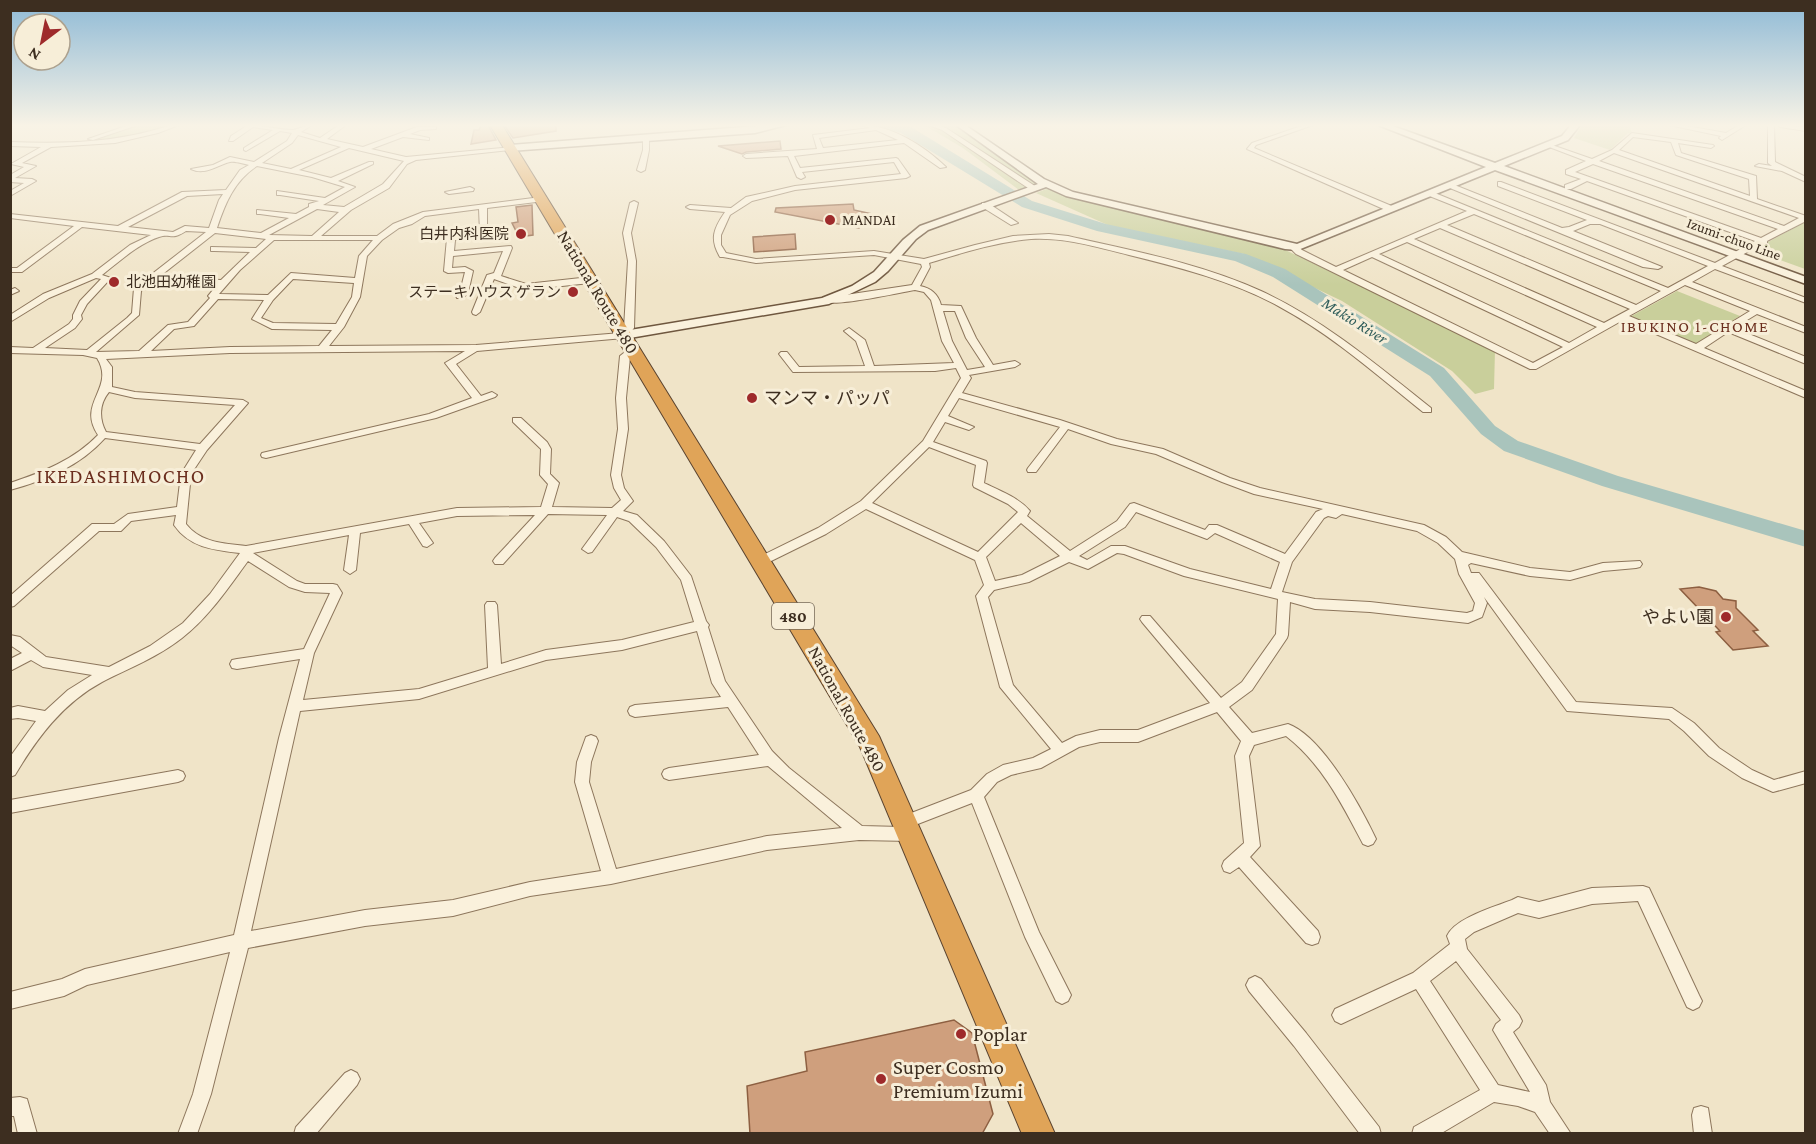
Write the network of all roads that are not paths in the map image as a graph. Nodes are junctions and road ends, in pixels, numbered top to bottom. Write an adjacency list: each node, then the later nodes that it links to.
1 (239, 178): 28 (street)
2 (325, 178): 20 (street)
3 (337, 178): 20 (street)
4 (392, 178): 42 (street)
5 (528, 178): 33 (highway, National Route 480 / 480)
6 (802, 178): 25 (street)
7 (886, 178): 25 (street)
8 (1017, 178): 27 (street)
9 (1038, 178): 21 (street)
10 (1320, 178): 41 (street)
11 (1467, 178): 23 (street)
12 (1534, 178): 67 (street, Izumi-chuo Line)
13 (1541, 178): 24 (street, Izumi-chuo Line)
14 (1588, 178): 24 (street)
15 (1589, 178): 61 (street)
16 (1639, 178): 53 (street)
17 (1696, 178): 32 (street)
18 (1753, 178): 32 (street)
19 (10, 179): 31 (street)
20 (333, 180): 34 (street)
21 (1046, 184): 27 (street); 62 (street)
22 (1501, 184): 48 (street)
23 (1449, 186): 30 (street); 54 (street)
24 (1568, 187): 67 (street, Izumi-chuo Line)
25 (806, 188): 43 (street)
26 (470, 189): 40 (street)
27 (1033, 189): 36 (street)
28 (229, 192): 52 (street); 55 (street)
29 (280, 193): 34 (street)
30 (1430, 193): 41 (street); 44 (street)
31 (10, 194)
32 (1754, 198): 53 (street)
33 (541, 199): 37 (street); 79 (highway, National Route 480 / 480)
34 (324, 200): 38 (street)
35 (634, 203): 103 (street)
36 (988, 204): 49 (street); 68 (street)
37 (483, 206): 40 (street); 65 (street)
38 (312, 207): 42 (street); 47 (street)
39 (690, 207): 43 (street)
40 (459, 209): 59 (street)
41 (1391, 209): 62 (street)
42 (346, 210): 58 (street)
43 (731, 210): 68 (street)
44 (1474, 211): 51 (street); 86 (street)
45 (260, 212): 47 (street)
46 (10, 216): 50 (street)
47 (295, 216): 57 (street)
48 (1593, 220): 54 (street); 70 (street)
49 (1008, 222)
50 (81, 224): 52 (street); 72 (street)
51 (1440, 225): 60 (street); 93 (street)
52 (121, 228): 56 (street)
53 (1785, 229): 61 (street)
54 (1566, 231): 71 (street)
55 (212, 232): 56 (street); 57 (street); 77 (street)
56 (162, 233): 76 (street)
57 (267, 236): 58 (street); 64 (street)
58 (315, 237): 59 (street)
59 (379, 238): 78 (street)
60 (1407, 238): 66 (street); 99 (street)
61 (1764, 242): 67 (street)
62 (1293, 247): 73 (street)
63 (214, 249): 64 (street)
64 (257, 250): 82 (street)
65 (450, 254): 74 (street); 83 (street)
66 (1372, 254): 73 (street); 104 (street)
67 (1739, 254): 70 (street); 75 (street, Izumi-chuo Line); 80 (street, Izumi-chuo Line)
68 (894, 256): 69 (street); 90 (street)
69 (924, 262): 85 (street); 123 (street)
70 (1714, 266): 81 (street); 91 (street)
71 (1658, 267)
72 (10, 270)
73 (1336, 270): 104 (street)
74 (494, 273): 79 (street); 95 (street)
75 (1806, 275)
76 (95, 276): 97 (street); 108 (street)
77 (152, 279): 82 (street); 112 (street)
78 (357, 280): 89 (street); 98 (street)
79 (590, 280): 103 (highway, National Route 480 / 480)
80 (1806, 281)
81 (1685, 282): 86 (street); 94 (street)
82 (223, 283): 87 (street)
83 (466, 286): 84 (street); 88 (street)
84 (455, 287)
85 (915, 287): 90 (street); 92 (street)
86 (1668, 291): 93 (street)
87 (216, 296): 89 (street); 110 (street)
88 (460, 297)
89 (270, 298): 98 (street)
90 (825, 301): 103 (street)
91 (1806, 301)
92 (938, 308): 116 (street); 117 (street)
93 (1638, 309): 96 (street)
94 (1756, 310): 100 (street); 101 (street)
95 (476, 312)
96 (1623, 317): 99 (street); 106 (street)
97 (10, 319)
98 (339, 327): 109 (street)
99 (1605, 327): 104 (street)
100 (1728, 329): 106 (street); 113 (street)
101 (1806, 330)
102 (849, 331): 115 (street)
103 (628, 342): 105 (street); 137 (street); 152 (highway, National Route 480 / 480)
104 (1571, 347)
105 (476, 348): 109 (street); 122 (street)
106 (1697, 348): 121 (street)
107 (10, 350): 108 (street)
108 (36, 350): 112 (street)
109 (321, 350): 110 (street)
110 (142, 354): 112 (street)
111 (784, 354): 115 (street)
112 (94, 355): 118 (street)
113 (1806, 361)
114 (1015, 364): 117 (street)
115 (870, 368): 116 (street)
116 (962, 369): 117 (street); 120 (street)
117 (991, 369)
118 (107, 388): 128 (street); 130 (street)
119 (492, 395): 122 (street)
120 (957, 395): 124 (street); 126 (street)
121 (1806, 395)
122 (478, 399): 131 (street)
123 (1428, 410)
124 (942, 417): 127 (street); 129 (street)
125 (517, 420): 136 (street)
126 (1066, 425): 132 (street); 138 (street)
127 (969, 427)
128 (103, 435): 130 (street); 133 (street)
129 (927, 443): 134 (street); 139 (street)
130 (203, 448): 135 (street)
131 (266, 455)
132 (1032, 470)
133 (10, 487)
134 (865, 504): 148 (street); 152 (street)
135 (181, 510): 146 (street); 157 (street)
136 (545, 511): 137 (street); 140 (street); 151 (street)
137 (615, 512): 144 (street); 160 (street)
138 (1369, 516): 147 (street); 150 (street)
139 (1021, 517): 148 (street); 149 (street)
140 (411, 519): 141 (street); 143 (street)
141 (355, 530): 146 (street); 154 (street)
142 (1103, 535): 145 (street); 149 (street); 150 (street)
143 (427, 543)
144 (588, 549)
145 (1120, 549): 149 (street); 156 (street)
146 (246, 552): 163 (street); 167 (street)
147 (1460, 556): 153 (street); 156 (street); 181 (street)
148 (979, 557): 155 (street)
149 (1069, 557): 155 (street)
150 (1287, 560): 156 (street)
151 (499, 561)
152 (761, 561): 184 (highway, National Route 480 / 480)
153 (1636, 564)
154 (350, 570)
155 (990, 585): 176 (street)
156 (1280, 596): 169 (street)
157 (10, 603)
158 (491, 605): 166 (street)
159 (1146, 619): 169 (street)
160 (703, 626): 166 (street); 168 (street)
161 (10, 640): 162 (street)
162 (32, 653): 165 (street); 167 (street)
163 (308, 653): 164 (street); 170 (street)
164 (237, 664)
165 (10, 666)
166 (495, 670): 170 (street)
167 (110, 672): 173 (street)
168 (732, 701): 171 (street); 177 (street)
169 (1221, 705): 174 (street); 176 (street)
170 (295, 706): 189 (street)
171 (634, 711)
172 (10, 714): 173 (street)
173 (46, 717): 178 (street)
174 (1249, 740): 186 (street); 188 (street)
175 (591, 741): 187 (street)
176 (1061, 751): 182 (street)
177 (772, 759): 179 (street); 185 (street)
178 (12, 767)
179 (669, 774)
180 (178, 776): 183 (street)
181 (1806, 777)
182 (976, 795): 184 (street); 193 (street)
183 (10, 807)
184 (909, 828): 185 (street); 204 (highway, National Route 480 / 480)
185 (859, 833): 187 (street)
186 (1368, 839)
187 (611, 877): 189 (street)
188 (1312, 937)
189 (241, 941): 194 (street); 202 (street)
190 (1457, 949): 191 (street); 195 (street); 199 (street)
191 (1419, 978): 196 (street); 198 (street)
192 (1255, 985): 205 (street)
193 (1062, 995)
194 (10, 1001)
195 (1693, 1001)
196 (1341, 1015)
197 (351, 1079): 203 (street)
198 (1493, 1093): 199 (street); 206 (street)
199 (1541, 1105): 207 (street)
200 (10, 1107): 201 (street)
201 (28, 1134)
202 (187, 1134)
203 (303, 1134)
204 (1039, 1134)
205 (1372, 1134)
206 (1421, 1134)
207 (1562, 1134)

